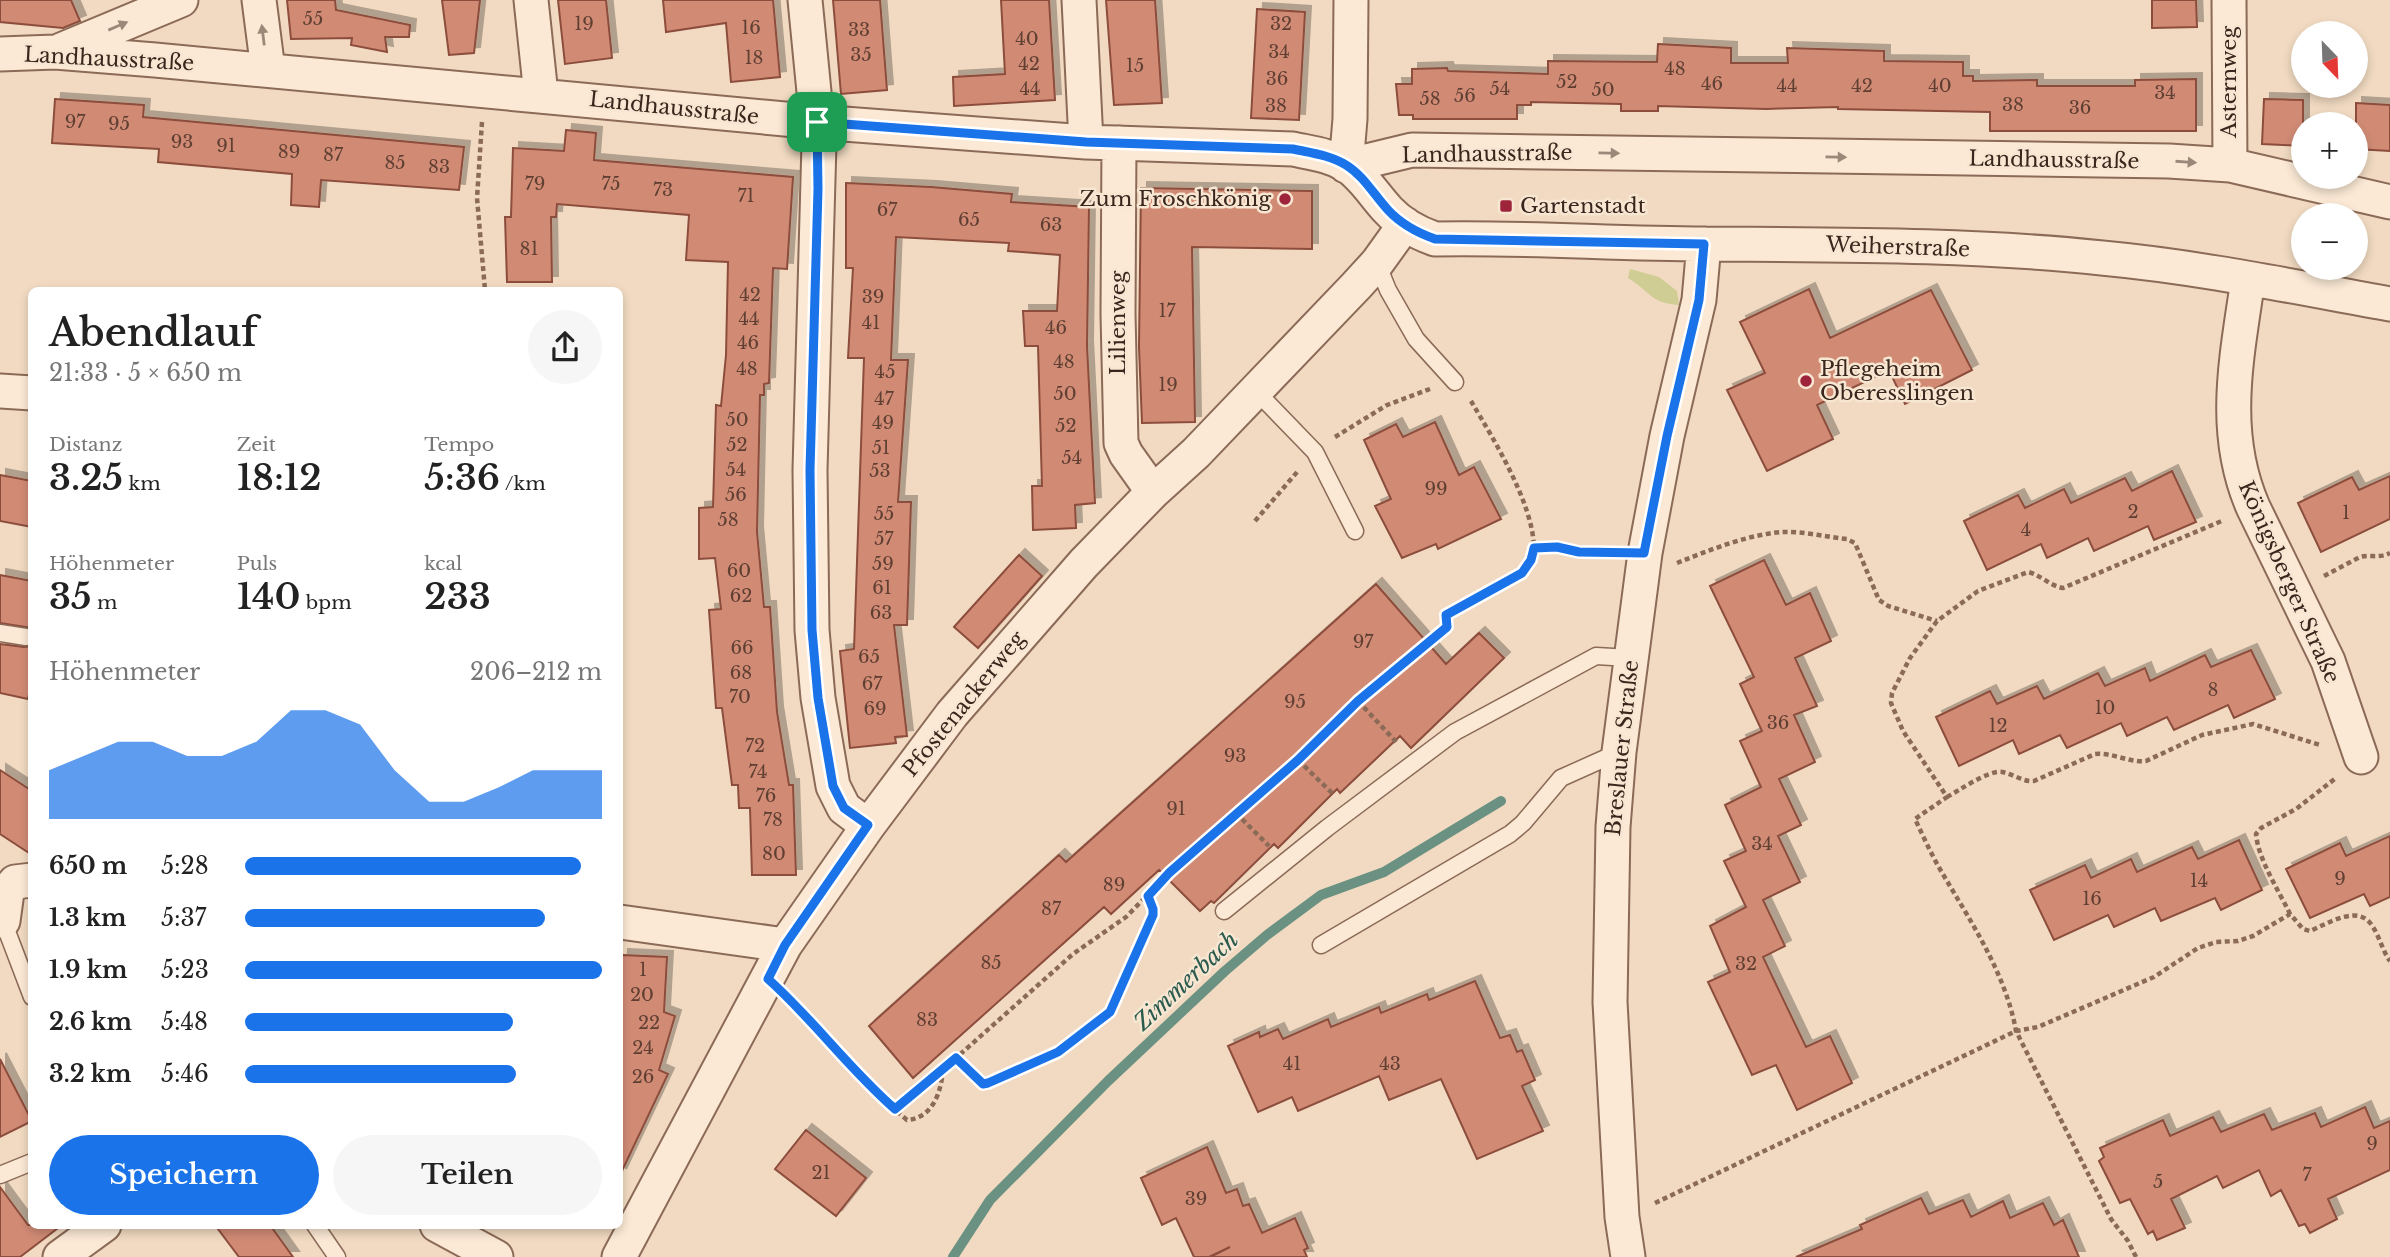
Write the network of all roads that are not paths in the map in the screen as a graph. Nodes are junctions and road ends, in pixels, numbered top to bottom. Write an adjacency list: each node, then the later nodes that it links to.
1 (181, 0): 8 (street, one-way to 1)
2 (259, 0): 10 (street, one-way to 2)
3 (531, 0): 11 (street)
4 (806, 0): 12 (street)
5 (1079, 0): 13 (street)
6 (1351, 0): 16 (street)
7 (2229, 0): 15 (street, Asternweg)
8 (55, 52): 9 (street, Landhausstraße); 10 (street, Landhausstraße)
9 (0, 54)
10 (268, 70): 11 (street, Landhausstraße)
11 (541, 95): 12 (street, Landhausstraße)
12 (817, 122): 13 (street, Landhausstraße); 34 (street)
13 (1086, 142): 14 (street, Landhausstraße)
14 (1119, 143): 16 (street, Landhausstraße); 27 (street, Lilienweg)
15 (2230, 165): 16 (street, Landhausstraße, one-way to 15); 17 (street, Landhausstraße)
16 (1346, 166): 18 (street, Weiherstraße)
17 (2390, 202)
18 (1405, 224): 19 (street, Weiherstraße); 20 (street, Pfostenackerweg)
19 (1704, 244): 21 (street, Weiherstraße); 31 (street, Breslauer Straße)
20 (1377, 263): 23 (lane); 25 (street, Pfostenackerweg)
21 (2248, 279): 22 (street, Weiherstraße); 33 (street, Königsberger Straße)
22 (2390, 304)
23 (1455, 382)
24 (0, 391): 26 (street)
25 (1256, 391): 27 (street, Pfostenackerweg); 28 (lane)
26 (28, 393)
27 (1153, 492): 34 (street, Pfostenackerweg)
28 (1355, 531)
29 (0, 632): 30 (lane)
30 (26, 637)
31 (1630, 659): 32 (street, Breslauer Straße); 36 (lane)
32 (1619, 752): 40 (lane); 49 (street, Breslauer Straße)
33 (2361, 757)
34 (868, 825): 39 (street, Pfostenackerweg)
35 (28, 880): 37 (street)
36 (1224, 911)
37 (3, 921): 41 (lane)
38 (623, 922): 39 (street)
39 (785, 945): 48 (street, Pfostenackerweg)
40 (1321, 945)
41 (28, 987)
42 (28, 1164): 43 (lane)
43 (0, 1175)
44 (318, 1229): 46 (lane)
45 (444, 1229): 47 (street)
46 (337, 1257)
47 (496, 1257)
48 (619, 1257)
49 (1628, 1257)

